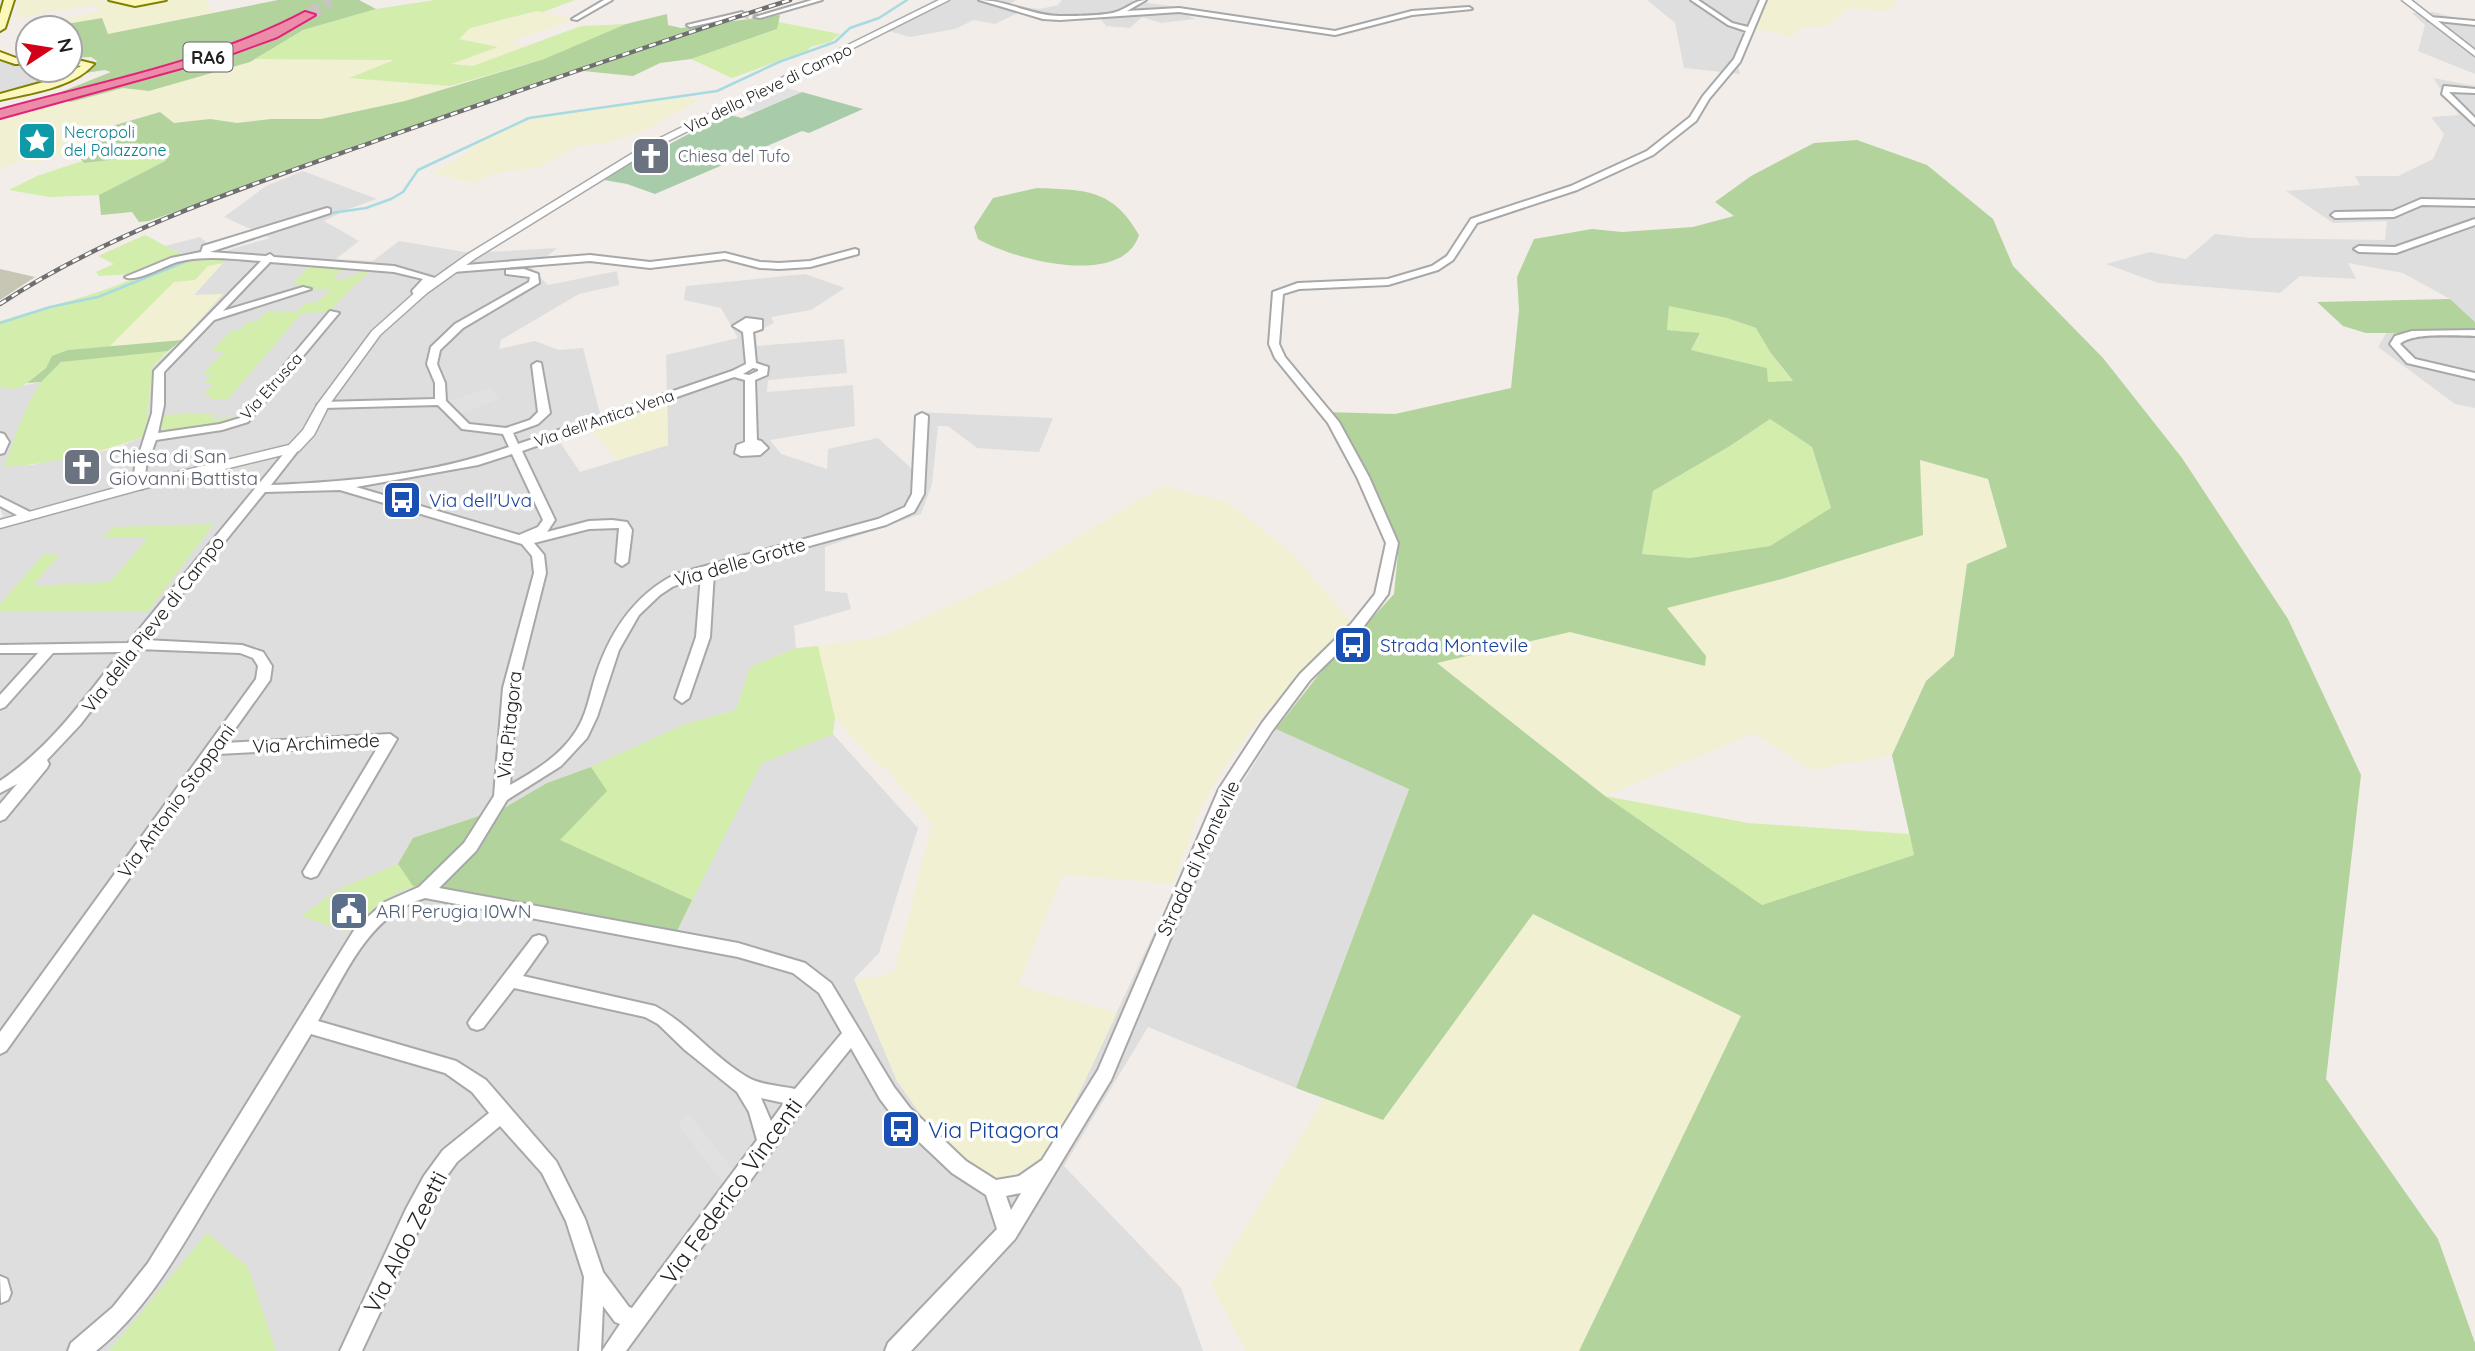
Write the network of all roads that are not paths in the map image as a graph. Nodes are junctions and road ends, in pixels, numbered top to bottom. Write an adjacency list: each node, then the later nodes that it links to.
1 (9, 0): 22 (main road)
2 (114, 0): 3 (main road)
3 (161, 0)
4 (608, 0): 18 (street)
5 (819, 0): 17 (street)
6 (945, 0): 39 (street, Via della Pieve di Campo)
7 (982, 0): 15 (street)
8 (1143, 0): 15 (street)
9 (1694, 0): 23 (street)
10 (1763, 0): 23 (street, Strada di Montevile)
11 (2406, 0): 19 (street)
12 (1469, 9): 15 (street)
13 (294, 14): 26 (highway, RA6)
14 (742, 14): 21 (street)
15 (1115, 15)
16 (309, 16): 26 (highway, RA6)
17 (758, 17)
18 (575, 19)
19 (2430, 19): 20 (street); 24 (street)
20 (2475, 23)
21 (691, 25)
22 (1, 27)
23 (1750, 30): 95 (street, Strada di Montevile)
24 (2475, 54)
25 (41, 84): 28 (main road)
26 (102, 86): 29 (highway, RA6)
27 (2475, 91): 30 (street)
28 (0, 97)
29 (0, 113)
30 (2475, 123)
31 (2475, 203): 33 (street)
32 (327, 211): 37 (street)
33 (2335, 215)
34 (2475, 222): 35 (street)
35 (2359, 248)
36 (855, 252): 39 (street)
37 (205, 254): 38 (street); 40 (street)
38 (270, 257): 42 (street); 44 (street)
39 (449, 272): 42 (street, Via della Pieve di Campo); 52 (street)
40 (130, 277)
41 (306, 289): 44 (street)
42 (418, 295): 53 (street, Via della Pieve di Campo)
43 (334, 313): 57 (street, Via Etrusca)
44 (210, 318): 57 (street)
45 (748, 330): 48 (street)
46 (2475, 333): 50 (street)
47 (537, 365): 55 (street)
48 (751, 365): 49 (street, Via dell'Antica Vena); 51 (street)
49 (736, 373): 51 (street); 60 (street, Via dell'Antica Vena)
50 (2475, 376)
51 (750, 378): 58 (street)
52 (441, 402): 53 (street); 55 (street, Via dell'Antica Vena)
53 (323, 405): 59 (street, Via della Pieve di Campo)
54 (922, 416): 72 (street, Via delle Grotte)
55 (507, 431): 60 (street, Via dell'Antica Vena)
56 (0, 436): 61 (street)
57 (151, 437): 64 (street)
58 (751, 443)
59 (294, 448): 62 (street); 63 (street, Via della Pieve di Campo)
60 (515, 449): 65 (street); 70 (street)
61 (0, 451)
62 (248, 459): 63 (street); 64 (street)
63 (275, 473): 66 (street, Via della Pieve di Campo)
64 (138, 486): 68 (street)
65 (341, 486): 66 (street); 70 (street)
66 (262, 489): 73 (street, Via della Pieve di Campo)
67 (0, 501): 68 (street)
68 (27, 516): 69 (street)
69 (0, 524)
70 (523, 540): 71 (street); 81 (street, Via Pitagora)
71 (622, 562)
72 (708, 570): 76 (street); 81 (street, Via delle Grotte)
73 (133, 646): 75 (street); 78 (street, Via della Pieve di Campo); 79 (street, Via Antonio Stoppani)
74 (0, 649): 75 (street)
75 (49, 649): 77 (street)
76 (682, 698)
77 (0, 704)
78 (53, 749): 80 (street, Via della Pieve di Campo); 82 (street)
79 (213, 749): 83 (street, Via Archimede); 90 (street, Via Antonio Stoppani)
80 (0, 788)
81 (502, 796): 84 (street, Via Pitagora)
82 (0, 815)
83 (311, 872)
84 (425, 892): 88 (street); 89 (street)
85 (539, 942): 86 (street)
86 (510, 980): 87 (street); 91 (street)
87 (477, 1023)
88 (307, 1025): 93 (street); 100 (street)
89 (852, 1034): 92 (street, Via Federico Vincenti); 96 (street)
90 (0, 1046)
91 (744, 1086): 92 (street); 94 (street)
92 (799, 1098): 94 (street, Via Federico Vincenti)
93 (501, 1114): 98 (street); 101 (street, Via Aldo Zeetti)
94 (768, 1141): 99 (street, Via Federico Vincenti)
95 (1049, 1166): 96 (street, Strada di Montevile); 97 (street, Strada di Montevile)
96 (994, 1189): 97 (street)
97 (1009, 1232): 104 (street, Strada di Montevile)
98 (594, 1276): 99 (street); 102 (street)
99 (636, 1319): 103 (street, Via Federico Vincenti)
100 (79, 1351)
101 (351, 1351)
102 (590, 1351)
103 (613, 1351)
104 (896, 1351)

